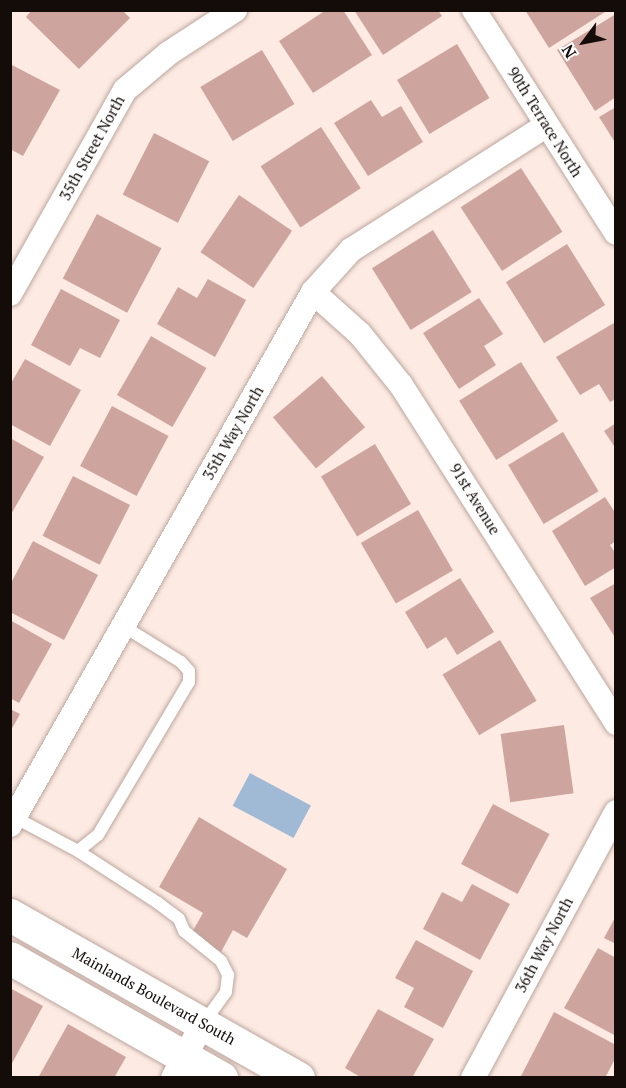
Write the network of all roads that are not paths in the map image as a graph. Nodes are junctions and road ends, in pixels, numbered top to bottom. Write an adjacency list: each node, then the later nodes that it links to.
1 (235, 10): 6 (street, 35th Street North)
2 (474, 10): 3 (street, 90th Terrace North)
3 (547, 125): 4 (street, 90th Terrace North); 5 (street, 35th Way North)
4 (615, 233)
5 (313, 292): 7 (street, 35th Way North); 8 (street, 91st Avenue)
6 (10, 294)
7 (123, 626): 10 (street, 35th Way North); 11 (lane)
8 (615, 723)
9 (615, 812): 18 (street, 36th Way North)
10 (12, 821): 11 (lane)
11 (78, 852): 14 (lane)
12 (10, 915): 14 (street, Mainlands Boulevard South)
13 (10, 958): 15 (street)
14 (203, 1023): 15 (street); 17 (street, Mainlands Boulevard South)
15 (179, 1067): 16 (street)
16 (221, 1077)
17 (298, 1077)
18 (473, 1077)

